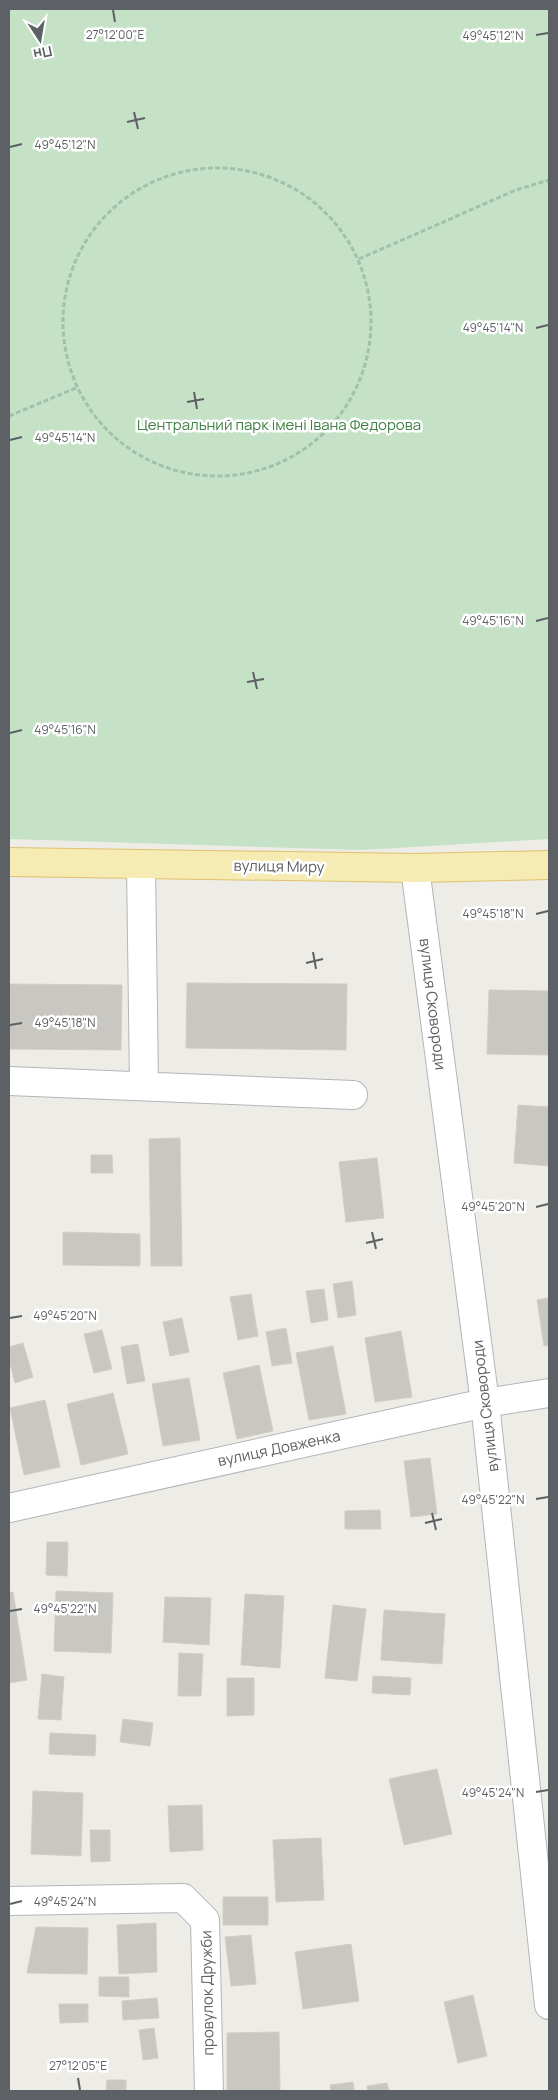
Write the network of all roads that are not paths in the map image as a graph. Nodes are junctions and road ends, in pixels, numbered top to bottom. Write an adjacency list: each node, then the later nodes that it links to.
1 (9, 862): 2 (main road, вулиця Миру)
2 (141, 864): 4 (main road, вулиця Миру); 6 (street)
3 (549, 865): 4 (main road, вулиця Миру)
4 (415, 868): 9 (street, вулиця Сковороди)
5 (9, 1081): 6 (street)
6 (144, 1086): 7 (street)
7 (353, 1095)
8 (549, 1393): 9 (street, вулиця Довженка)
9 (485, 1402): 10 (street, вулиця Довженка); 12 (street, вулиця Сковороди)
10 (9, 1508)
11 (9, 1902): 13 (street, провулок Дружби)
12 (549, 2005)
13 (209, 2091)

